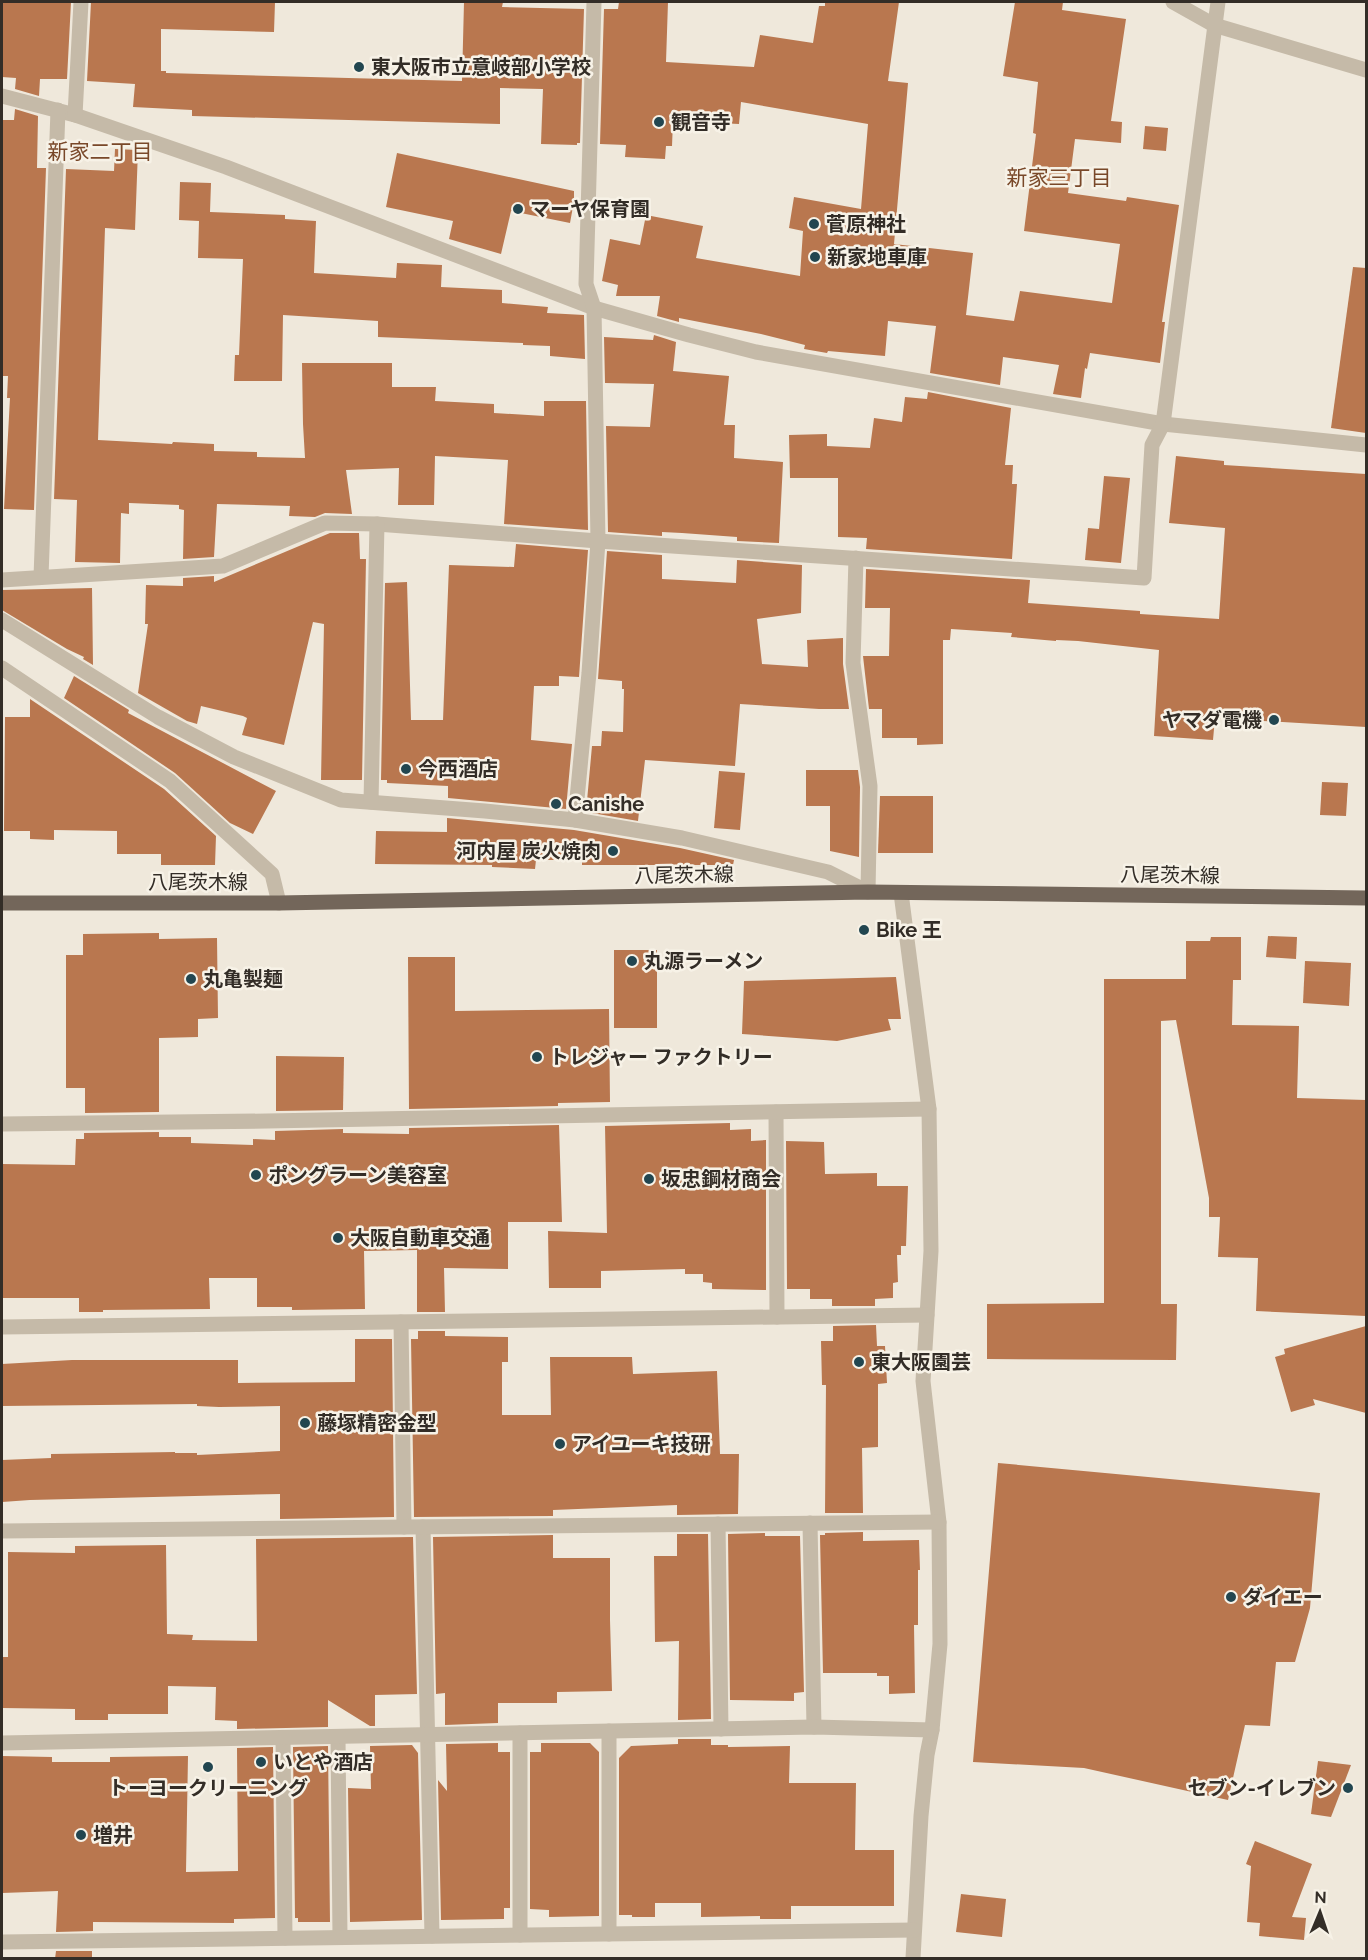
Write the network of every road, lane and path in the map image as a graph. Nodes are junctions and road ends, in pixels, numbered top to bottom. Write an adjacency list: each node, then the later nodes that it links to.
1 (81, 2): 9 (street)
2 (594, 2): 10 (street)
3 (1173, 2): 5 (street)
4 (1218, 2): 5 (street)
5 (1214, 25): 6 (street); 11 (street)
6 (1366, 70)
7 (2, 96): 8 (street)
8 (58, 110): 9 (street); 16 (street)
9 (75, 115): 10 (street)
10 (594, 308): 11 (street); 14 (street)
11 (1163, 424): 12 (street); 15 (street)
12 (1366, 445)
13 (377, 524): 14 (street); 16 (street); 20 (street)
14 (598, 541): 15 (street); 21 (street)
15 (856, 558): 22 (street)
16 (41, 577): 17 (street)
17 (2, 580)
18 (2, 620): 20 (street)
19 (2, 668): 26 (street)
20 (371, 802): 21 (street)
21 (575, 820): 22 (street)
22 (868, 892): 23 (main road, 八尾茨木線); 26 (main road, 八尾茨木線)
23 (901, 893): 24 (main road, 八尾茨木線); 27 (street)
24 (1366, 898)
25 (2, 903): 26 (main road, 八尾茨木線)
26 (279, 903)
27 (929, 1108): 28 (street); 30 (street)
28 (776, 1112): 29 (street); 31 (street)
29 (2, 1124)
30 (927, 1315): 31 (street); 34 (street)
31 (777, 1317): 32 (street)
32 (401, 1322): 33 (street); 37 (street)
33 (2, 1327)
34 (939, 1522): 35 (street); 42 (street)
35 (810, 1523): 36 (street); 40 (street)
36 (718, 1524): 38 (street); 41 (street)
37 (404, 1527): 38 (street); 39 (street)
38 (423, 1527): 45 (street)
39 (2, 1532)
40 (814, 1727): 41 (street); 42 (street)
41 (722, 1729): 43 (street)
42 (933, 1730): 49 (street)
43 (609, 1731): 44 (street); 50 (street)
44 (520, 1733): 45 (street); 51 (street)
45 (427, 1735): 46 (street); 52 (street)
46 (338, 1737): 47 (street); 53 (street)
47 (283, 1738): 48 (street); 54 (street)
48 (2, 1743)
49 (914, 1930): 50 (street); 56 (street)
50 (609, 1934): 51 (street)
51 (520, 1935): 52 (street)
52 (432, 1936): 53 (street)
53 (340, 1937): 54 (street)
54 (285, 1938): 55 (street)
55 (2, 1942)
56 (913, 1959)

